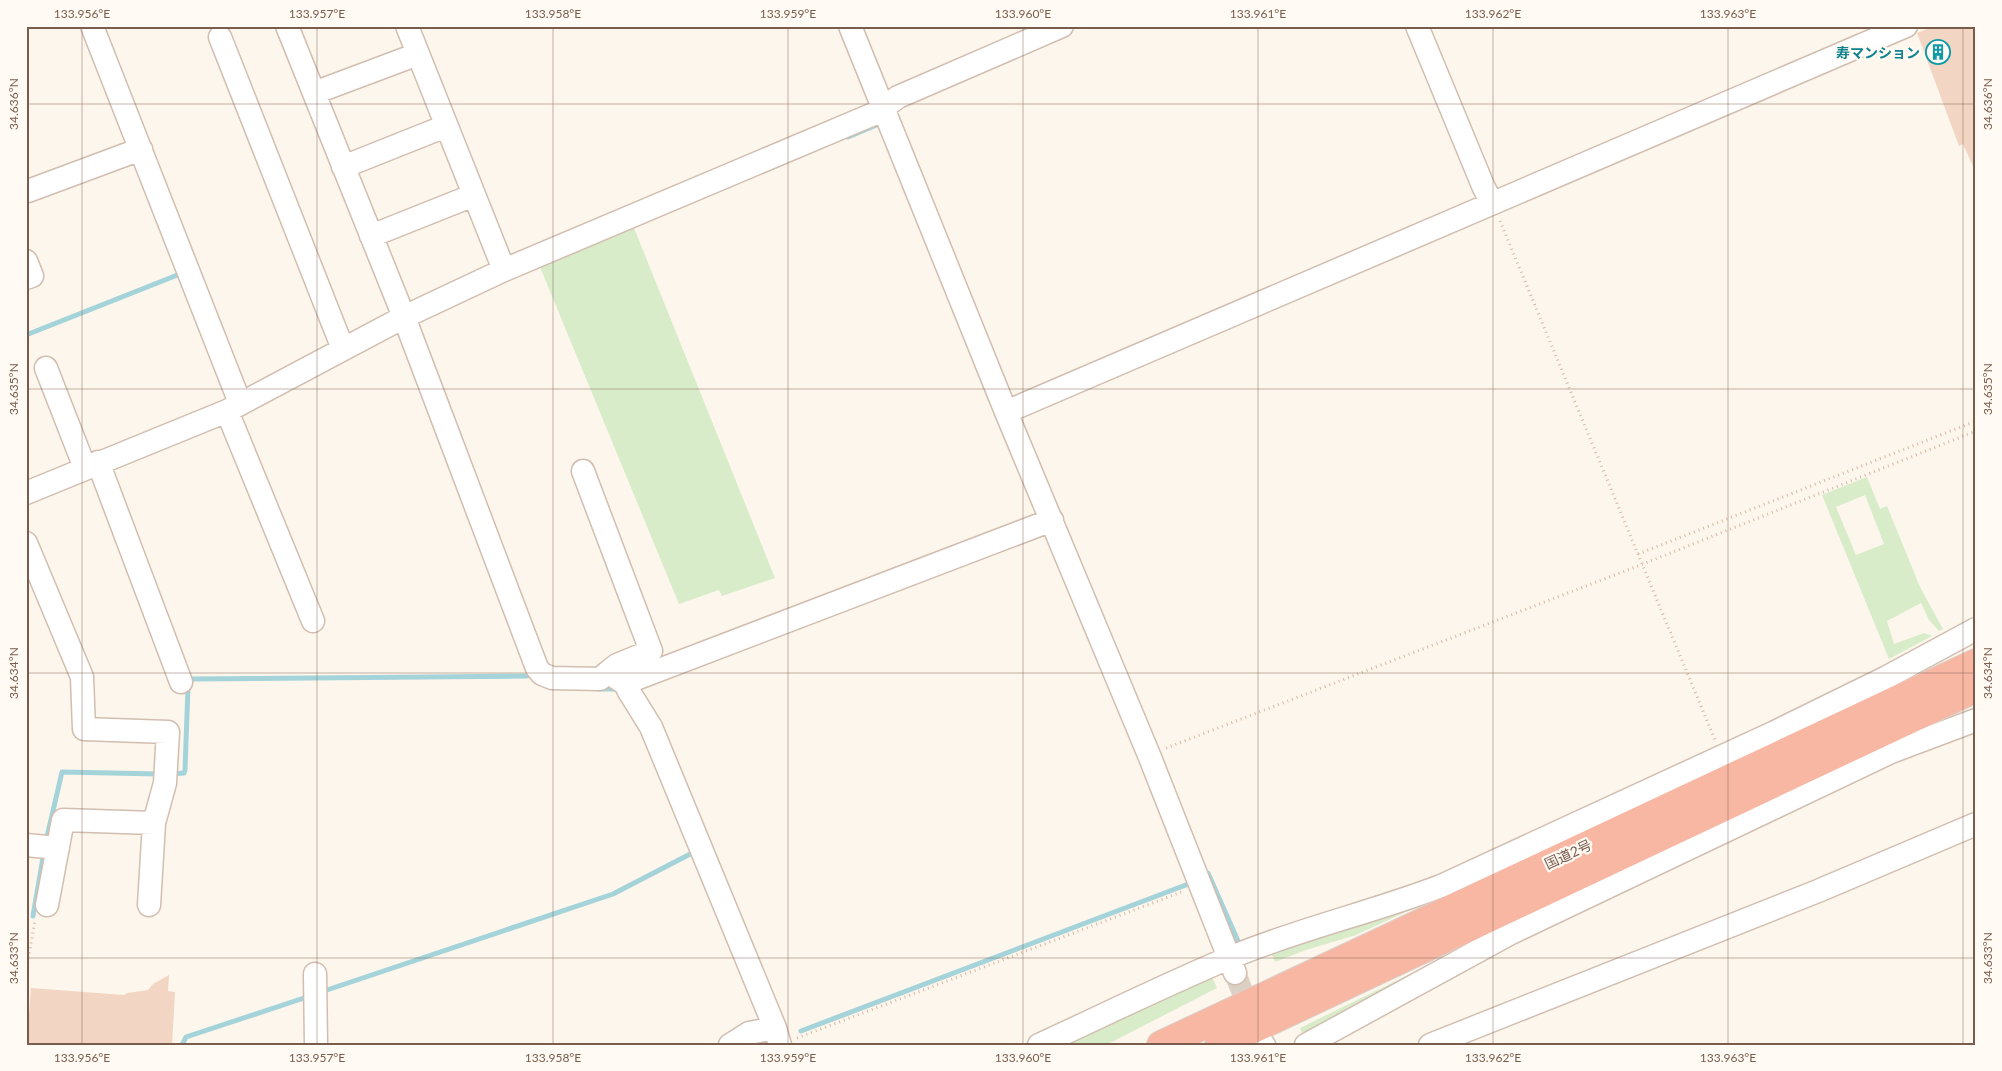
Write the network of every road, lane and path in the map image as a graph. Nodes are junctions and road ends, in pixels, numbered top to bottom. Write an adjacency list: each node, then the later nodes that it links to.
1 (92, 26): 13 (street)
2 (288, 26): 10 (street)
3 (406, 26): 9 (street)
4 (850, 26): 11 (street)
5 (1062, 26): 11 (street)
6 (1417, 26): 17 (street)
7 (1906, 26): 17 (street)
8 (220, 37): 23 (street)
9 (418, 54): 10 (street); 12 (street)
10 (314, 92): 14 (street)
11 (888, 104): 20 (street); 26 (street)
12 (446, 126): 14 (street); 16 (street)
13 (141, 149): 15 (street); 25 (street)
14 (343, 167): 18 (street)
15 (28, 191)
16 (474, 196): 18 (street); 20 (street)
17 (1492, 203): 26 (street); 34 (path)
18 (371, 236): 22 (street)
19 (26, 261): 21 (street)
20 (504, 270): 22 (street)
21 (26, 278)
22 (404, 317): 23 (street); 39 (street)
23 (341, 343): 25 (street)
24 (46, 368): 29 (street)
25 (235, 401): 29 (street); 36 (street)
26 (1013, 409): 32 (street)
27 (1976, 421): 34 (path)
28 (1976, 431): 35 (path)
29 (92, 465): 31 (street); 40 (street)
30 (583, 471): 39 (street)
31 (26, 494)
32 (1052, 520): 39 (street); 48 (street)
33 (26, 542): 45 (street)
34 (1638, 554): 35 (path)
35 (1643, 564): 43 (path); 44 (path)
36 (313, 621)
37 (1976, 629): 44 (street)
38 (1976, 663): 59 (highway, 国道2号)
39 (619, 681): 55 (street)
40 (180, 682)
41 (1976, 688): 54 (highway, 国道2号)
42 (1976, 720): 62 (street)
43 (1162, 750)
44 (1722, 756): 51 (street)
45 (154, 823): 47 (street); 50 (street)
46 (1976, 824): 63 (street)
47 (44, 847): 49 (street)
48 (1202, 884): 51 (street); 55 (path)
49 (47, 905): 52 (path)
50 (149, 905)
51 (1232, 965): 58 (street)
52 (26, 973)
53 (315, 987): 56 (street)
54 (1319, 998): 60 (highway, 国道2号); 61 (highway)
55 (778, 1039): 57 (street)
56 (316, 1045)
57 (730, 1045)
58 (1039, 1045)
59 (1161, 1045)
60 (1219, 1045)
61 (1231, 1045)
62 (1306, 1045)
63 (1430, 1045)

